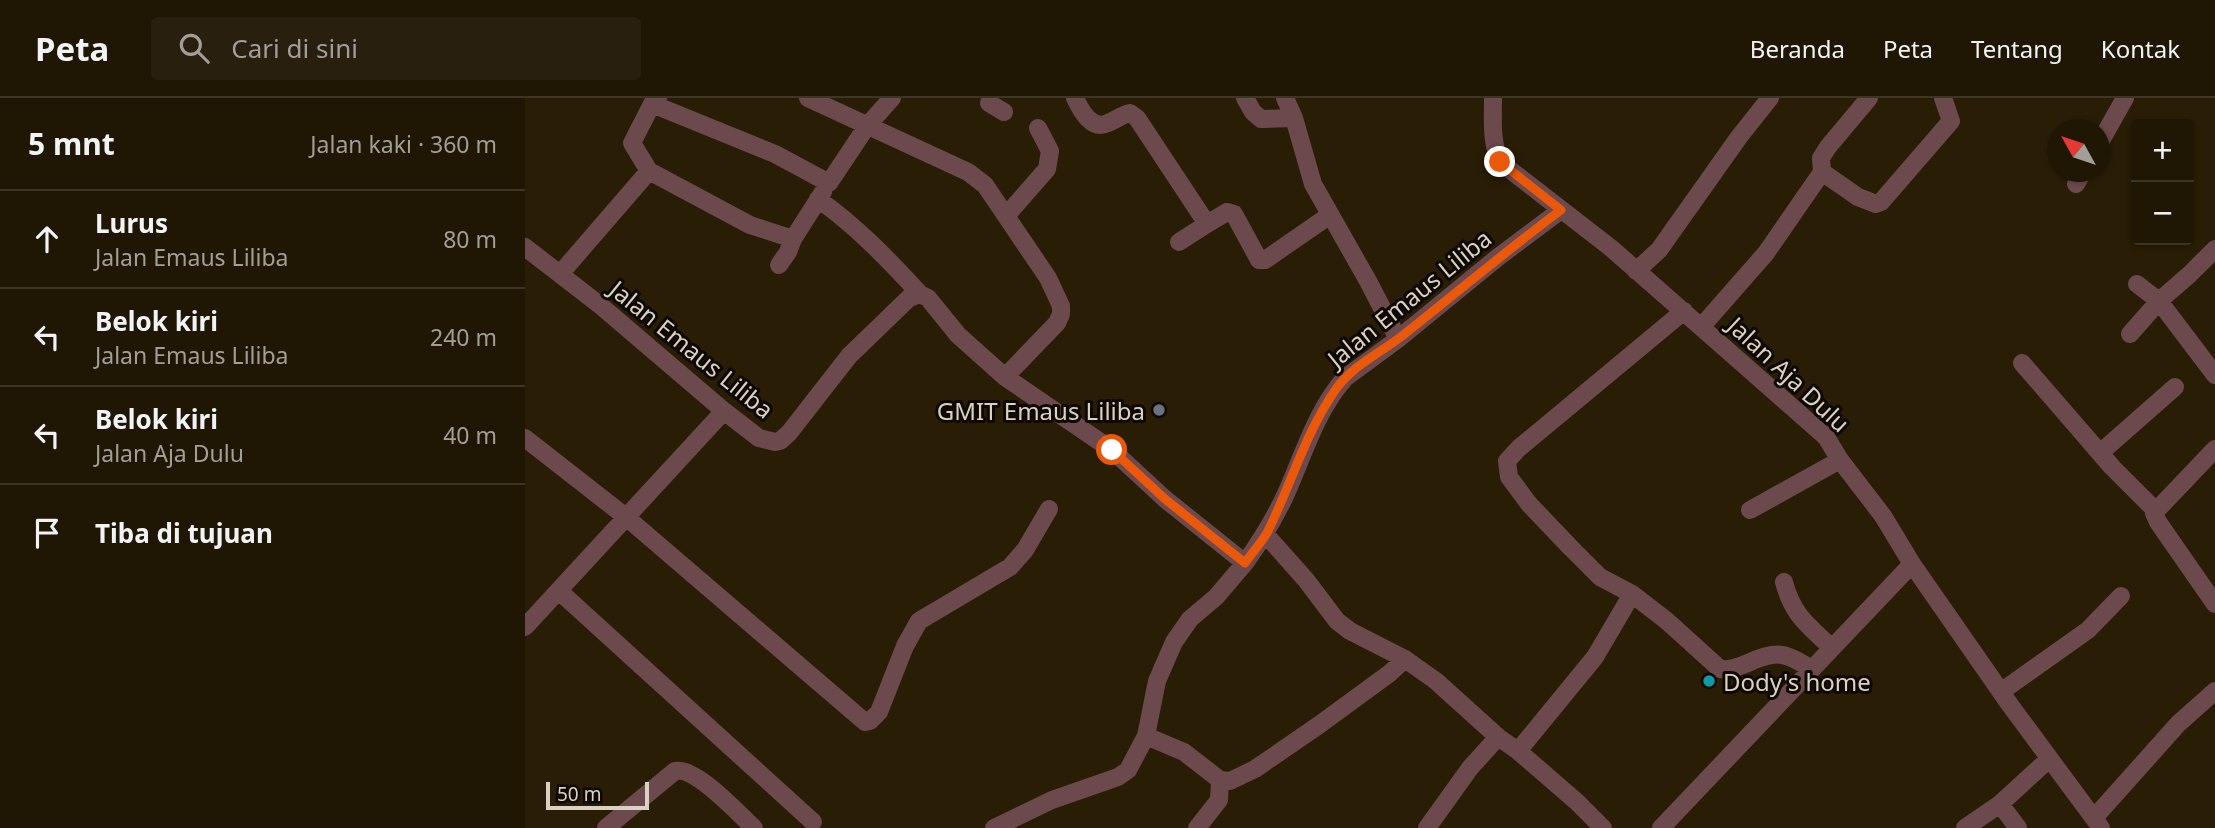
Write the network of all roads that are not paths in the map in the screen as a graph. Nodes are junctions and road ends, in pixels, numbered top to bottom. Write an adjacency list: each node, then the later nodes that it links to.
1 (808, 98): 14 (street)
2 (892, 98): 14 (street)
3 (1075, 98): 23 (street)
4 (1245, 98): 12 (street)
5 (1285, 98): 12 (street)
6 (1493, 98): 20 (street, Jalan Aja Dulu)
7 (1770, 98): 29 (street)
8 (1869, 98): 17 (street)
9 (1943, 98): 17 (street)
10 (2125, 98): 13 (street)
11 (655, 101): 16 (street); 18 (street)
12 (1294, 118): 21 (street)
13 (2110, 125)
14 (867, 126): 18 (street); 22 (street)
15 (1038, 128): 22 (street)
16 (649, 172): 24 (street); 30 (street)
17 (1822, 172): 35 (street)
18 (829, 183): 19 (street)
19 (818, 199): 24 (street); 32 (street)
20 (1561, 210): 29 (street, Jalan Aja Dulu); 37 (street, Jalan Emaus Liliba)
21 (1330, 215): 23 (street); 37 (street)
22 (1006, 216): 40 (street)
23 (1207, 223): 25 (street)
24 (793, 239): 28 (street)
25 (1179, 242)
26 (525, 247): 30 (street, Jalan Emaus Liliba)
27 (2215, 249): 33 (street)
28 (779, 265)
29 (1636, 271): 34 (street, Jalan Aja Dulu)
30 (560, 274): 42 (street, Jalan Emaus Liliba)
31 (2137, 284): 33 (street)
32 (920, 294): 40 (street); 42 (street, Jalan Emaus Liliba)
33 (2159, 301): 36 (street); 39 (street)
34 (1684, 311): 35 (street, Jalan Aja Dulu); 56 (street)
35 (1702, 326): 46 (street, Jalan Aja Dulu)
36 (2130, 334)
37 (1398, 339): 51 (street, Jalan Emaus Liliba)
38 (2022, 363): 45 (street)
39 (2215, 375)
40 (1005, 377): 52 (street)
41 (2175, 387): 45 (street)
42 (724, 411): 50 (street)
43 (525, 438): 50 (street)
44 (2215, 449): 49 (street)
45 (2100, 453): 49 (street)
46 (1840, 460): 48 (street); 53 (street, Jalan Aja Dulu)
47 (1049, 509): 50 (street)
48 (1750, 510)
49 (2155, 510): 58 (street)
50 (626, 517): 55 (street)
51 (1266, 535): 52 (street, Jalan Emaus Liliba); 61 (street)
52 (1245, 563): 65 (street, Jalan Emaus Liliba)
53 (1912, 564): 60 (street); 63 (street, Jalan Aja Dulu)
54 (1784, 582): 60 (street)
55 (559, 590): 59 (street); 71 (street)
56 (1632, 594): 62 (street); 67 (street)
57 (2121, 596): 63 (street)
58 (2215, 604)
59 (526, 622)
60 (1832, 649): 62 (street)
61 (1405, 659): 66 (street); 69 (street)
62 (1811, 669): 79 (street)
63 (2002, 691): 68 (street, Jalan Aja Dulu)
64 (2215, 691): 72 (street)
65 (1146, 736): 69 (street); 75 (street, Jalan Emaus Liliba)
66 (1498, 737): 67 (street); 77 (street)
67 (1518, 751): 78 (street)
68 (2049, 760): 70 (street); 72 (street, Jalan Aja Dulu)
69 (1220, 780): 76 (street)
70 (2000, 804): 80 (street); 81 (street)
71 (813, 822)
72 (2097, 823)
73 (606, 828): 74 (street)
74 (754, 828)
75 (994, 828)
76 (1197, 828)
77 (1427, 828)
78 (1603, 828)
79 (1661, 828)
80 (1965, 828)
81 (2018, 828)

